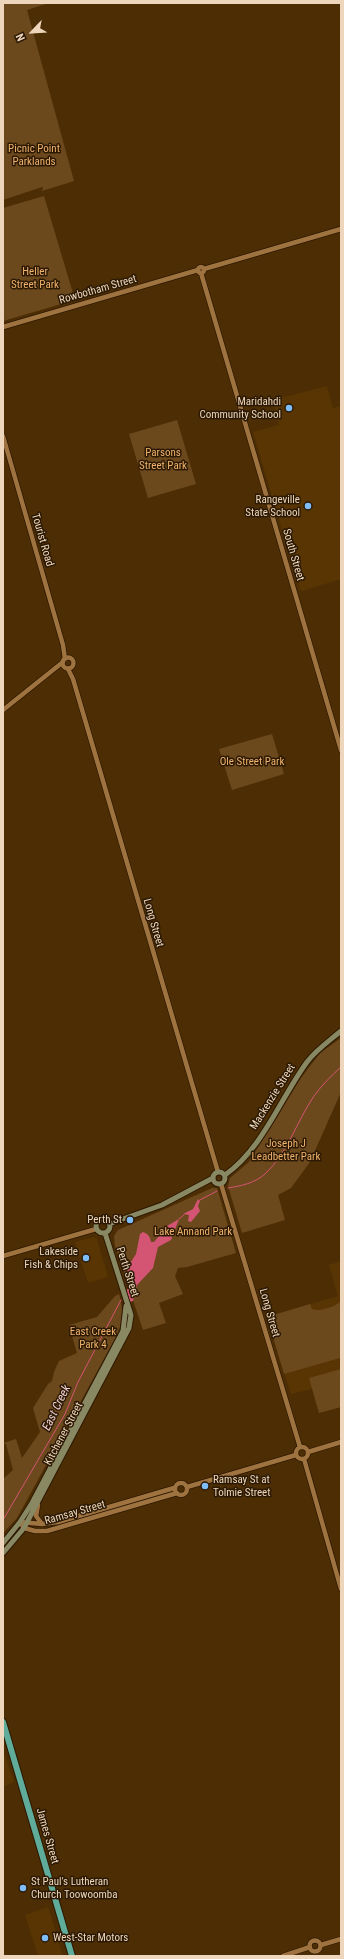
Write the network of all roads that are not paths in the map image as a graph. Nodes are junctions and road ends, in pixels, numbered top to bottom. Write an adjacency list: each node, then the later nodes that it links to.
1 (341, 228): 2 (street, Rowbotham Street)
2 (201, 270): 3 (street, Rowbotham Street); 7 (street, South Street)
3 (3, 327)
4 (3, 436): 5 (street, Tourist Road)
5 (67, 664): 6 (street); 9 (street, Long Street)
6 (3, 710)
7 (341, 750)
8 (341, 1032): 10 (main road, Mackenzie Street)
9 (218, 1172): 10 (main road); 11 (main road)
10 (225, 1175): 12 (main road)
11 (213, 1178): 12 (main road); 13 (main road)
12 (221, 1184): 20 (street, Long Street)
13 (109, 1224): 14 (main road); 15 (main road)
14 (96, 1229): 15 (main road); 16 (street)
15 (105, 1233): 17 (main road, Perth Street)
16 (3, 1256)
17 (126, 1303): 18 (main road, Perth Street); 24 (main road, Kitchener Street)
18 (131, 1318): 25 (main road, Kitchener Street)
19 (341, 1442): 21 (street)
20 (300, 1447): 21 (street); 22 (street)
21 (308, 1452): 23 (street)
22 (296, 1455): 23 (street); 26 (street)
23 (304, 1459): 36 (street)
24 (50, 1468): 25 (street); 31 (main road, Kitchener Street)
25 (55, 1471): 29 (main road, Kitchener Street)
26 (187, 1487): 27 (street); 28 (street)
27 (174, 1488): 28 (street); 32 (street, Ramsay Street)
28 (176, 1493): 33 (street, Ramsay Street)
29 (38, 1505): 30 (main road, Kitchener Street); 32 (street)
30 (28, 1521): 31 (street, Ramsay Street); 32 (street, Ramsay Street); 33 (main road, Kitchener Street)
31 (20, 1522): 33 (street); 34 (main road, Kitchener Street)
32 (42, 1524)
33 (24, 1528): 35 (main road, Kitchener Street)
34 (3, 1543)
35 (3, 1553)
36 (341, 1589)
37 (3, 1722): 41 (highway, James Street)
38 (341, 1939): 39 (street)
39 (321, 1945): 40 (street); 40 (street)
40 (310, 1947): 42 (street)
41 (72, 1956)
42 (283, 1956)

